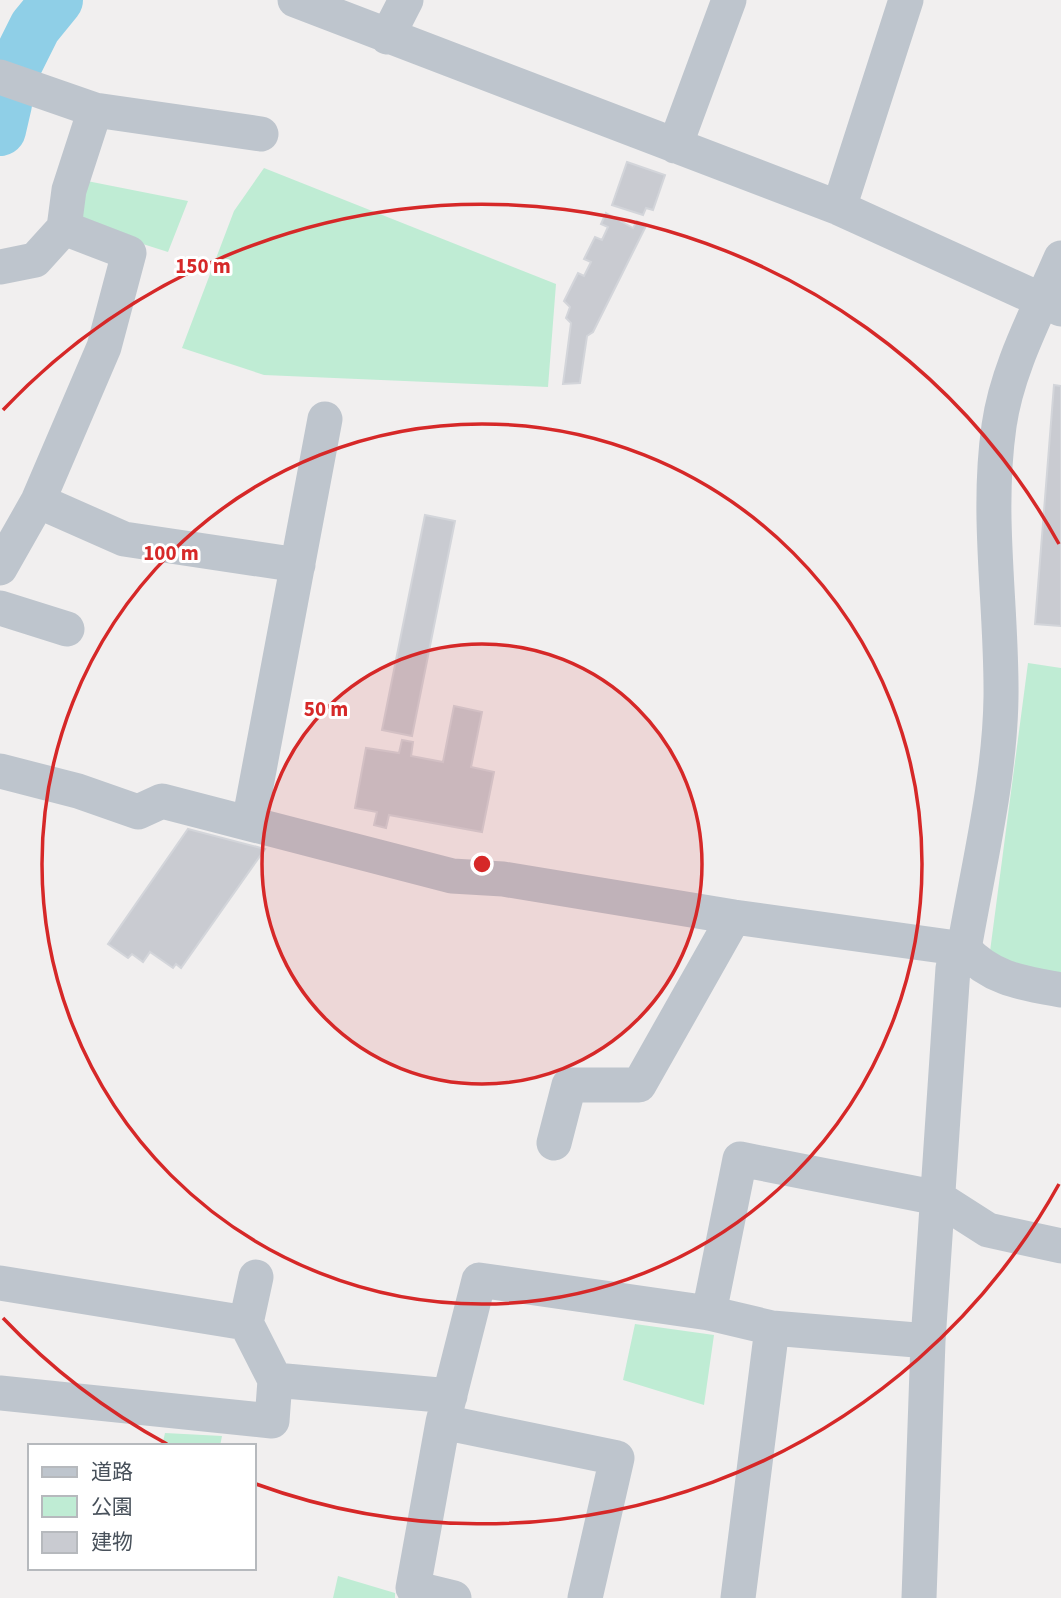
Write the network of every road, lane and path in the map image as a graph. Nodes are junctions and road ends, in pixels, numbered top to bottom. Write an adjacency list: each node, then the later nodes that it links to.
1 (295, 0): 5 (street)
2 (406, 0): 5 (street)
3 (729, 0): 9 (street)
4 (906, 0): 10 (street)
5 (387, 37): 9 (street)
6 (0, 77): 7 (street)
7 (95, 110): 8 (street); 11 (street)
8 (261, 134)
9 (675, 146): 10 (street)
10 (839, 208): 14 (street)
11 (64, 228): 13 (street); 16 (street)
12 (1061, 258): 14 (street)
13 (0, 267)
14 (1052, 305): 24 (street)
15 (325, 419): 17 (street)
16 (38, 501): 17 (street); 18 (street)
17 (298, 565): 22 (street)
18 (0, 568)
19 (0, 608): 20 (street)
20 (67, 629)
21 (0, 771): 22 (street)
22 (249, 822): 23 (street)
23 (734, 917): 24 (street); 26 (street)
24 (964, 948): 25 (street); 27 (street)
25 (1061, 990)
26 (554, 1143)
27 (938, 1198): 28 (street); 31 (street); 34 (street)
28 (1061, 1246)
29 (256, 1277): 32 (street)
30 (0, 1283): 32 (street)
31 (709, 1313): 33 (street); 37 (street)
32 (246, 1323): 35 (street)
33 (772, 1328): 34 (street); 40 (street)
34 (928, 1341): 41 (street)
35 (275, 1380): 36 (street); 37 (street)
36 (0, 1393)
37 (447, 1409): 38 (street); 39 (street)
38 (454, 1598)
39 (585, 1598)
40 (738, 1598)
41 (919, 1598)

